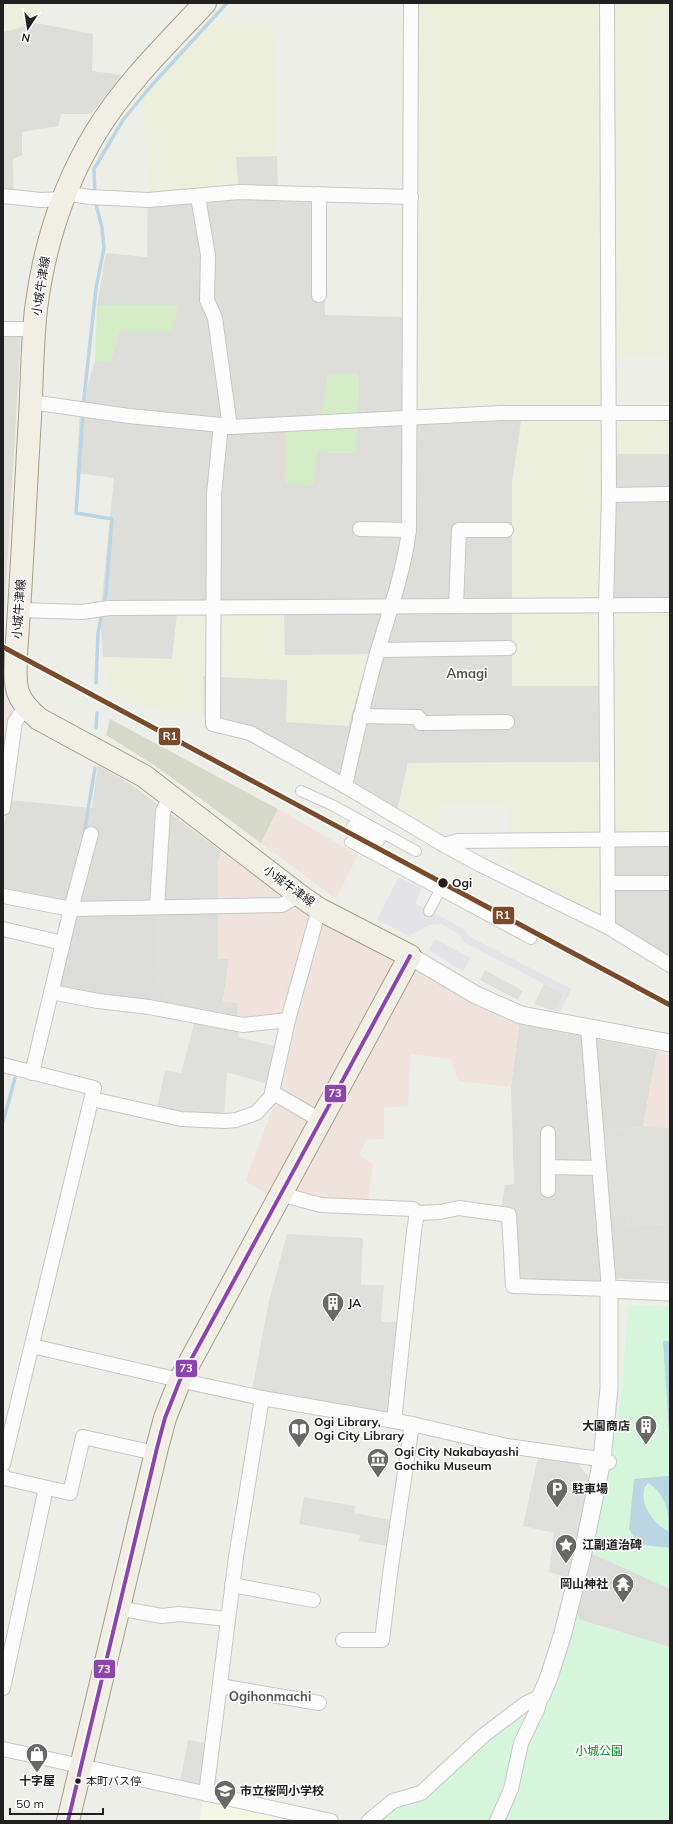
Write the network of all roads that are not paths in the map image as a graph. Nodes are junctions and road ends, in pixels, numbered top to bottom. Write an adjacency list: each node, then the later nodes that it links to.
1 (205, 3): 6 (main road, 小城牛津線)
2 (411, 3): 8 (street)
3 (607, 3): 13 (street)
4 (319, 194): 7 (street); 8 (street); 9 (street)
5 (3, 196): 6 (street)
6 (64, 196): 7 (street); 11 (main road, 小城牛津線)
7 (198, 196): 16 (street)
8 (411, 197): 15 (street)
9 (319, 295)
10 (3, 329): 11 (street)
11 (34, 329): 12 (main road, 小城牛津線)
12 (31, 402): 16 (street); 27 (main road, 小城牛津線)
13 (608, 412): 14 (street); 15 (street); 18 (street)
14 (670, 413)
15 (410, 417): 16 (street); 20 (street)
16 (225, 426): 25 (street)
17 (670, 494): 18 (street)
18 (609, 495): 22 (street)
19 (360, 529): 20 (street)
20 (409, 530): 26 (street)
21 (506, 530): 24 (street)
22 (606, 604): 23 (street); 24 (street); 41 (street)
23 (670, 605)
24 (456, 606): 26 (street)
25 (212, 607): 26 (street); 27 (street); 34 (street)
26 (392, 607): 29 (street)
27 (20, 610): 30 (main road, 小城牛津線)
28 (509, 648): 29 (street)
29 (379, 650): 32 (street)
30 (9, 671): 31 (main road, 小城牛津線)
31 (25, 707): 36 (main road, 小城牛津線); 37 (street)
32 (360, 716): 33 (street); 34 (street)
33 (507, 722)
34 (345, 786): 42 (street)
35 (301, 791): 38 (street)
36 (170, 797): 47 (main road, 小城牛津線); 49 (street)
37 (3, 808)
38 (355, 823): 43 (street); 46 (street)
39 (91, 834): 51 (street)
40 (670, 839): 41 (street)
41 (608, 840): 42 (street); 44 (street)
42 (444, 845): 53 (street)
43 (416, 851)
44 (608, 883): 45 (street); 53 (street)
45 (670, 883)
46 (439, 891): 52 (street); 55 (street)
47 (299, 895): 49 (street); 50 (main road, 小城牛津線)
48 (3, 896): 51 (street)
49 (157, 908): 51 (street)
50 (319, 908): 57 (main road, 小城牛津線); 60 (street)
51 (67, 909): 56 (street)
52 (429, 911)
53 (608, 927): 58 (street)
54 (3, 929): 56 (street)
55 (531, 939)
56 (63, 943): 59 (street)
57 (410, 956): 61 (street); 67 (main road)
58 (670, 965)
59 (51, 992): 60 (street); 64 (street)
60 (288, 1020): 65 (street)
61 (588, 1028): 62 (street); 70 (street)
62 (670, 1043)
63 (3, 1065): 64 (street)
64 (32, 1073): 66 (street)
65 (272, 1092): 66 (street); 67 (street)
66 (92, 1099): 76 (street)
67 (320, 1120): 72 (main road)
68 (548, 1133): 69 (street)
69 (548, 1167): 70 (street); 71 (street)
70 (599, 1168): 74 (street)
71 (548, 1190)
72 (280, 1194): 73 (street); 77 (main road)
73 (417, 1214): 74 (street); 79 (street)
74 (609, 1289): 75 (street); 82 (street)
75 (670, 1292)
76 (32, 1346): 77 (street); 83 (street)
77 (180, 1380): 78 (street); 81 (main road)
78 (262, 1398): 79 (street); 86 (street)
79 (394, 1421): 80 (street)
80 (412, 1424): 82 (street); 90 (street)
81 (155, 1453): 85 (street); 88 (main road)
82 (606, 1461): 93 (street)
83 (3, 1464)
84 (3, 1475): 85 (street)
85 (46, 1488): 92 (street)
86 (232, 1584): 87 (street); 89 (street)
87 (313, 1600)
88 (117, 1608): 89 (street); 96 (main road)
89 (228, 1619): 91 (street)
90 (343, 1640)
91 (220, 1686): 94 (street); 97 (street)
92 (3, 1688)
93 (541, 1696): 100 (street); 101 (street)
94 (319, 1703)
95 (3, 1749): 96 (street)
96 (80, 1766): 97 (street); 98 (main road)
97 (206, 1794): 99 (street)
98 (68, 1821)
99 (331, 1821)
100 (369, 1821)
101 (497, 1821)

